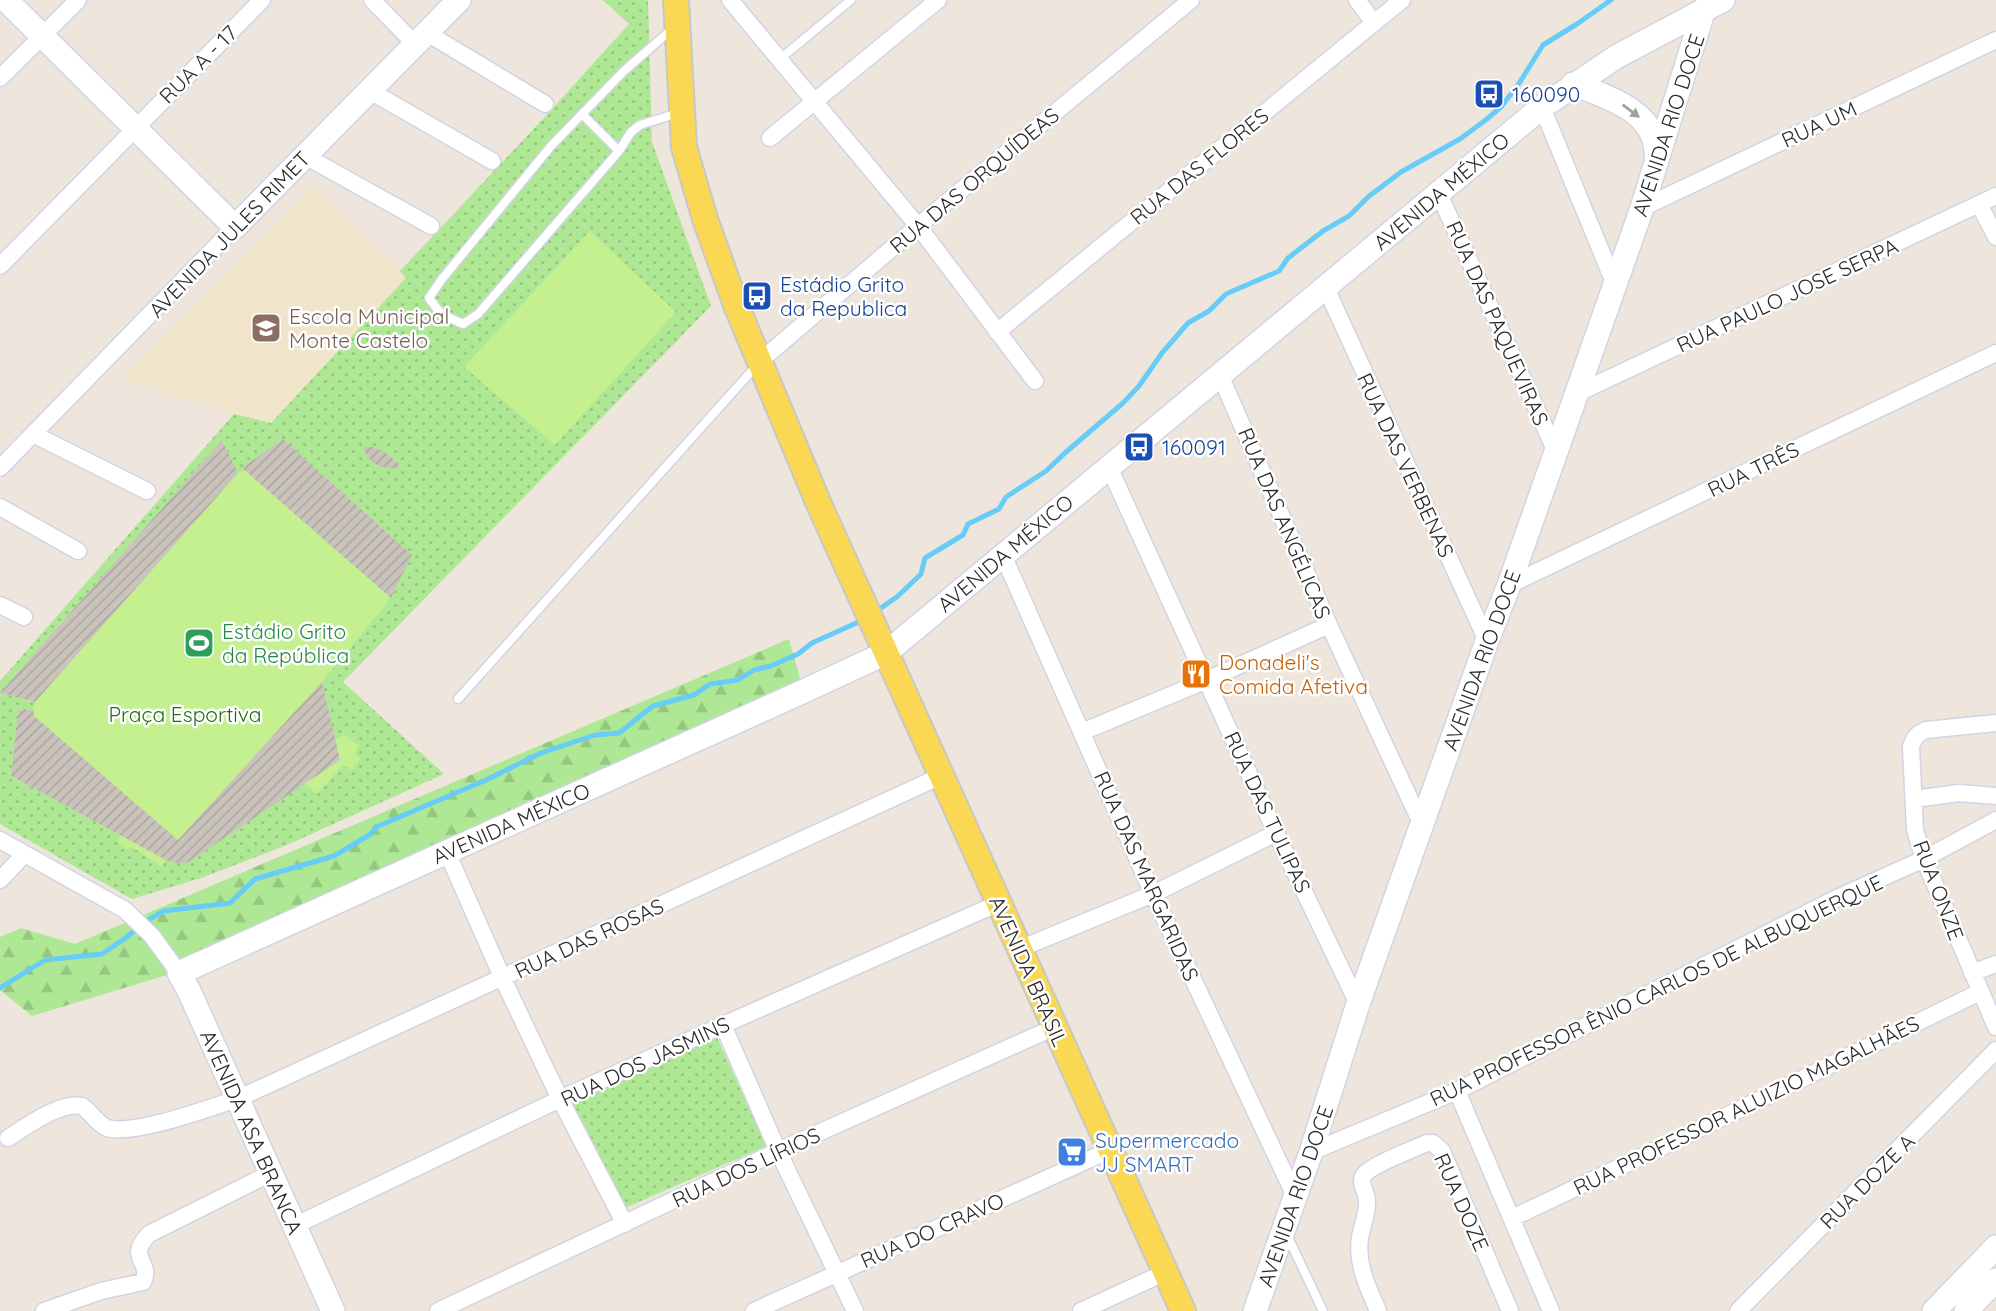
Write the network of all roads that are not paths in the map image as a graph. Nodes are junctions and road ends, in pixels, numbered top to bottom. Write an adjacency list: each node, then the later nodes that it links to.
1 (6, 0): 16 (street)
2 (78, 0): 16 (street)
3 (262, 0): 28 (street, RUA A - 17)
4 (372, 0): 17 (street)
5 (459, 0): 17 (street, AVENIDA JULES RIMET)
6 (676, 0): 15 (main road, AVENIDA BRASIL)
7 (730, 0): 19 (street)
8 (851, 0): 19 (lane)
9 (938, 0): 23 (street)
10 (1191, 0): 39 (street, RUA DAS ORQUÍDEAS)
11 (1357, 0): 14 (street)
12 (1402, 0): 14 (street, RUA DAS FLORES)
13 (1714, 4): 21 (street, AVENIDA MÉXICO); 33 (street, AVENIDA RIO DOCE)
14 (1374, 23): 45 (street, RUA DAS FLORES)
15 (677, 25): 26 (main road, AVENIDA BRASIL); 27 (lane)
16 (42, 35): 20 (street); 28 (street)
17 (421, 39): 22 (street, AVENIDA JULES RIMET); 24 (street)
18 (1996, 40): 37 (street, RUA UM)
19 (780, 59): 23 (street)
20 (0, 78)
21 (1573, 84): 25 (street, AVENIDA MÉXICO); 33 (street, one-way to 33)
22 (370, 91): 31 (street, AVENIDA JULES RIMET); 32 (street)
23 (815, 100): 29 (street); 39 (street)
24 (545, 104)
25 (1542, 107): 34 (street, AVENIDA MÉXICO); 43 (street)
26 (682, 112): 30 (lane); 47 (main road, AVENIDA BRASIL)
27 (582, 114): 30 (lane); 30 (lane)
28 (135, 128): 40 (street); 42 (street, RUA A - 17)
29 (770, 138)
30 (620, 151)
31 (305, 156): 38 (street); 40 (street, AVENIDA JULES RIMET)
32 (492, 161)
33 (1656, 165): 37 (street, AVENIDA RIO DOCE)
34 (1439, 194): 44 (street, AVENIDA MÉXICO); 52 (street, RUA DAS PAQUEVIRAS)
35 (1996, 196): 36 (street, RUA PAULO JOSE SERPA)
36 (1979, 204): 41 (street); 50 (street, RUA PAULO JOSE SERPA)
37 (1642, 208): 43 (street, AVENIDA RIO DOCE)
38 (431, 226)
39 (918, 226): 45 (street); 47 (street, RUA DAS ORQUÍDEAS)
40 (235, 227): 51 (street, AVENIDA JULES RIMET)
41 (1996, 237)
42 (0, 266)
43 (1615, 285): 50 (street, AVENIDA RIO DOCE)
44 (1326, 288): 48 (street, AVENIDA MÉXICO); 63 (street, RUA DAS VERBENAS)
45 (997, 332): 49 (street)
46 (1996, 353): 59 (street, RUA TRÊS)
47 (759, 362): 64 (main road, AVENIDA BRASIL); 66 (lane)
48 (1220, 375): 53 (street, AVENIDA MÉXICO); 62 (street, RUA DAS ANGÉLICAS)
49 (1035, 381)
50 (1578, 393): 52 (street, AVENIDA RIO DOCE)
51 (33, 434): 54 (street, AVENIDA JULES RIMET); 55 (street)
52 (1556, 452): 59 (street, AVENIDA RIO DOCE)
53 (1109, 467): 58 (street, AVENIDA MÉXICO); 65 (street, RUA DAS TULIPAS)
54 (0, 468)
55 (147, 491)
56 (0, 507): 57 (street)
57 (78, 551)
58 (1003, 555): 64 (street, AVENIDA MÉXICO); 68 (street, RUA DAS MARGARIDAS)
59 (1509, 585): 63 (street, AVENIDA RIO DOCE)
60 (0, 605): 61 (street)
61 (23, 617)
62 (1329, 625): 65 (street); 73 (street, RUA DAS ANGÉLICAS)
63 (1487, 641): 73 (street, AVENIDA RIO DOCE)
64 (880, 642): 69 (main road, AVENIDA BRASIL); 76 (street, AVENIDA MÉXICO)
65 (1207, 680): 68 (street); 74 (street, RUA DAS TULIPAS)
66 (458, 699)
67 (1996, 723): 71 (street, RUA ONZE)
68 (1082, 732): 80 (street, RUA DAS MARGARIDAS)
69 (941, 776): 81 (main road, AVENIDA BRASIL); 86 (street, RUA DAS ROSAS)
70 (1996, 796): 71 (street)
71 (1914, 799): 78 (street, RUA ONZE)
72 (1996, 820): 78 (street, RUA PROFESSOR ÊNIO CARLOS DE ALBUQUERQUE)
73 (1421, 823): 88 (street, AVENIDA RIO DOCE)
74 (1276, 833): 80 (street); 88 (street, RUA DAS TULIPAS)
75 (0, 840): 77 (street)
76 (447, 852): 84 (street, AVENIDA MÉXICO); 86 (street)
77 (25, 854): 79 (street); 84 (street)
78 (1924, 859): 85 (street, RUA ONZE); 93 (street, RUA PROFESSOR ÊNIO CARLOS DE ALBUQUERQUE)
79 (0, 880)
80 (1153, 894): 82 (street); 101 (street, RUA DAS MARGARIDAS)
81 (999, 903): 82 (main road, AVENIDA BRASIL); 89 (street, RUA DOS JASMINS)
82 (1019, 949): 90 (main road, AVENIDA BRASIL)
83 (1996, 964): 85 (street)
84 (189, 968): 94 (street, AVENIDA ASA BRANCA)
85 (1972, 973): 87 (street, RUA ONZE)
86 (502, 977): 94 (street, RUA DAS ROSAS); 95 (street)
87 (1980, 992): 91 (street, RUA ONZE); 102 (street, RUA PROFESSOR ALUIZIO MAGALHÃES)
88 (1358, 1004): 99 (street, AVENIDA RIO DOCE)
89 (723, 1024): 95 (street, RUA DOS JASMINS); 98 (street)
90 (1055, 1027): 97 (main road, AVENIDA BRASIL); 98 (street, RUA DOS LÍRIOS)
91 (1996, 1027)
92 (1996, 1050): 125 (street, RUA DOZE A)
93 (1457, 1091): 99 (street, RUA PROFESSOR ÊNIO CARLOS DE ALBUQUERQUE); 102 (street, RUA DOZE)
94 (237, 1099): 96 (street, RUA DAS ROSAS); 100 (street, AVENIDA ASA BRANCA)
95 (560, 1100): 103 (street); 104 (street, RUA DOS JASMINS)
96 (8, 1138)
97 (1110, 1150): 107 (street, RUA DO CRAVO); 108 (main road, AVENIDA BRASIL)
98 (778, 1151): 103 (street, RUA DOS LÍRIOS); 107 (street)
99 (1311, 1152): 101 (street, AVENIDA RIO DOCE)
100 (271, 1173): 104 (street, AVENIDA ASA BRANCA); 112 (street)
101 (1295, 1196): 105 (street, AVENIDA RIO DOCE)
102 (1512, 1218): 124 (street, RUA DOZE)
103 (625, 1224): 114 (street, RUA DOS LÍRIOS)
104 (295, 1226): 113 (street, AVENIDA ASA BRANCA)
105 (1284, 1229): 111 (lane); 119 (street, AVENIDA RIO DOCE)
106 (1996, 1247): 109 (street)
107 (837, 1272): 115 (street, RUA DO CRAVO); 116 (street)
108 (1166, 1272): 117 (street); 118 (main road, AVENIDA BRASIL)
109 (1966, 1277): 110 (street); 126 (street)
110 (1981, 1295)
111 (1317, 1299): 120 (lane); 121 (lane)
112 (44, 1311)
113 (333, 1311)
114 (438, 1311)
115 (754, 1311)
116 (855, 1311)
117 (1081, 1311)
118 (1183, 1311)
119 (1255, 1311)
120 (1311, 1311)
121 (1323, 1311)
122 (1378, 1311): 123 (street, RUA DOZE)
123 (1510, 1311)
124 (1551, 1311)
125 (1738, 1311)
126 (1934, 1311)

